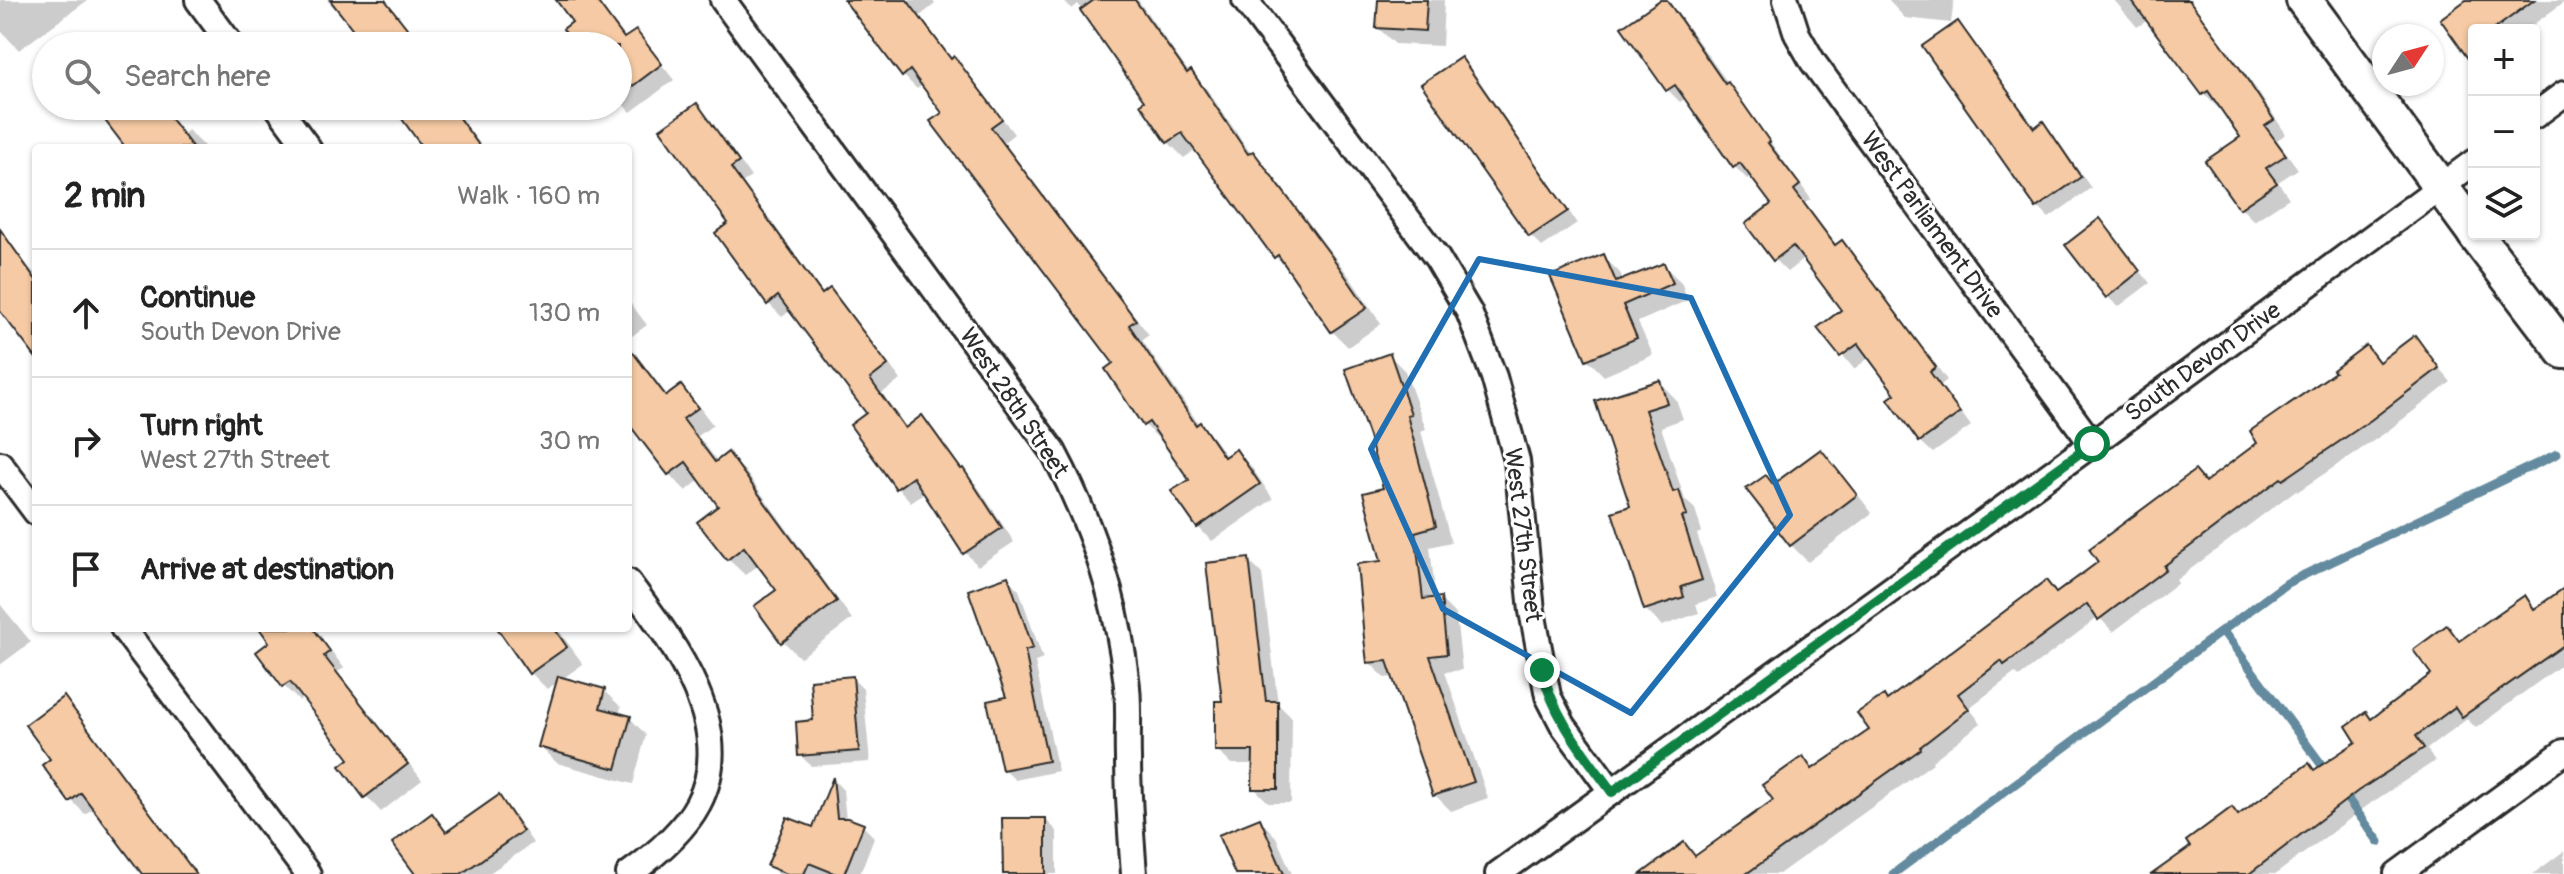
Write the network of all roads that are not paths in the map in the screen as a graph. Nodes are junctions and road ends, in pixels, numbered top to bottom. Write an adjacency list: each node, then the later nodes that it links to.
1 (198, 0): 6 (street)
2 (723, 0): 25 (street, West 28th Street)
3 (1245, 0): 22 (street, West 27th Street)
4 (1786, 0): 16 (street, West Parliament Drive)
5 (2304, 0): 12 (main road)
6 (222, 32)
7 (2564, 94): 8 (street)
8 (2540, 112)
9 (287, 120): 10 (street)
10 (305, 144)
11 (2468, 167): 12 (street, South Devon Drive)
12 (2440, 188): 13 (main road); 16 (street, South Devon Drive)
13 (2468, 224)
14 (2480, 240): 15 (main road)
15 (2564, 351)
16 (2092, 444): 22 (street, South Devon Drive)
17 (0, 464): 18 (street)
18 (32, 507)
19 (632, 587): 24 (street)
20 (126, 632): 23 (street)
21 (2564, 752): 27 (street)
22 (1612, 792): 26 (street, South Devon Drive)
23 (308, 874)
24 (629, 874)
25 (1134, 874)
26 (1498, 874)
27 (2397, 874)

